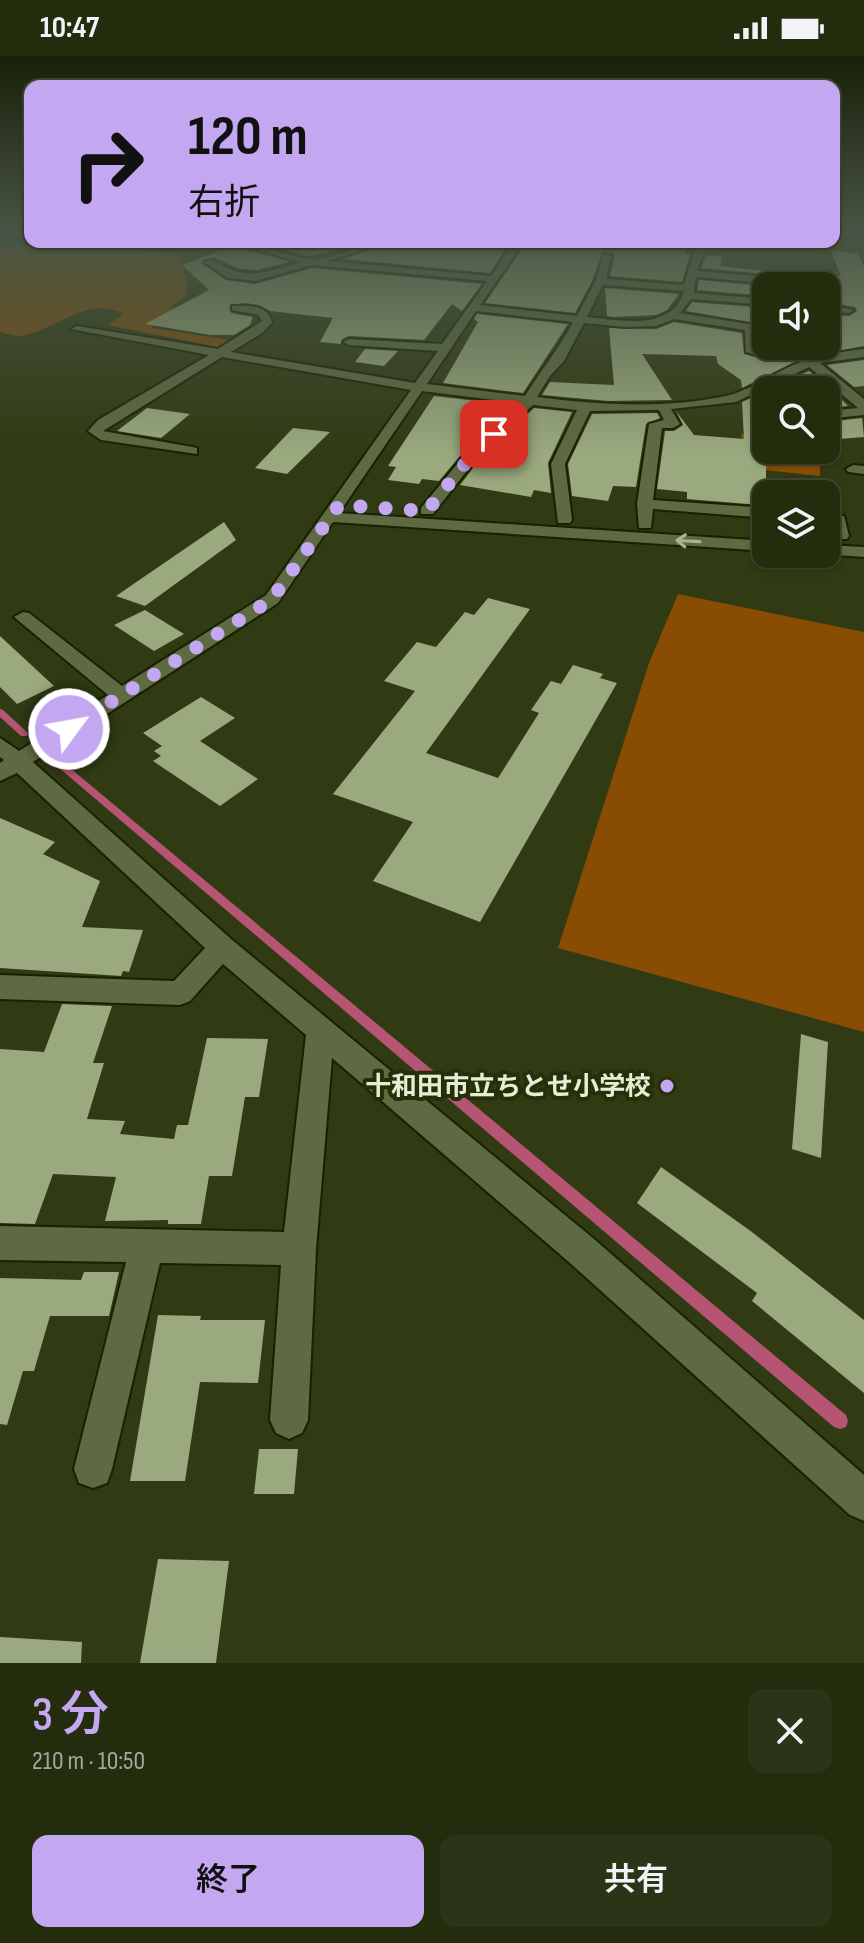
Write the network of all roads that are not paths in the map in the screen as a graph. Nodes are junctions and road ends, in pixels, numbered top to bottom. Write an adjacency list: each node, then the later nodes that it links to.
1 (476, 305): 5 (street)
2 (589, 305): 9 (street)
3 (679, 305): 8 (street)
4 (236, 308): 15 (street)
5 (474, 308): 9 (street); 12 (street)
6 (840, 309): 7 (street)
7 (849, 310)
8 (672, 315): 9 (street); 13 (street)
9 (581, 320): 18 (street)
10 (77, 329): 15 (street)
11 (349, 342): 12 (street)
12 (445, 348): 17 (street)
13 (752, 352)
14 (864, 353): 16 (street)
15 (220, 354): 17 (street); 23 (street)
16 (812, 363): 19 (street); 21 (street)
17 (418, 387): 18 (street); 25 (street)
18 (528, 402): 20 (street); 26 (street)
19 (663, 406): 20 (street); 24 (street)
20 (584, 407): 28 (street)
21 (864, 409): 22 (street)
22 (840, 413)
23 (192, 451)
24 (645, 504): 27 (street); 29 (street)
25 (335, 511): 26 (street); 33 (street, one-way to 25); 37 (street)
26 (427, 511): 28 (street)
27 (752, 512)
28 (564, 520): 29 (street)
29 (645, 525): 30 (street)
30 (752, 531)
31 (840, 535): 32 (street)
32 (864, 537)
33 (752, 545)
34 (840, 551): 35 (street)
35 (864, 552)
36 (23, 617): 37 (street)
37 (122, 696): 38 (street)
38 (5, 760): 39 (street)
39 (222, 947): 40 (street); 41 (street)
40 (0, 987)
41 (321, 1029): 44 (street); 47 (street)
42 (0, 1243): 43 (street)
43 (147, 1247): 44 (street); 46 (street)
44 (299, 1249): 45 (street)
45 (289, 1420)
46 (93, 1469)
47 (864, 1501)

